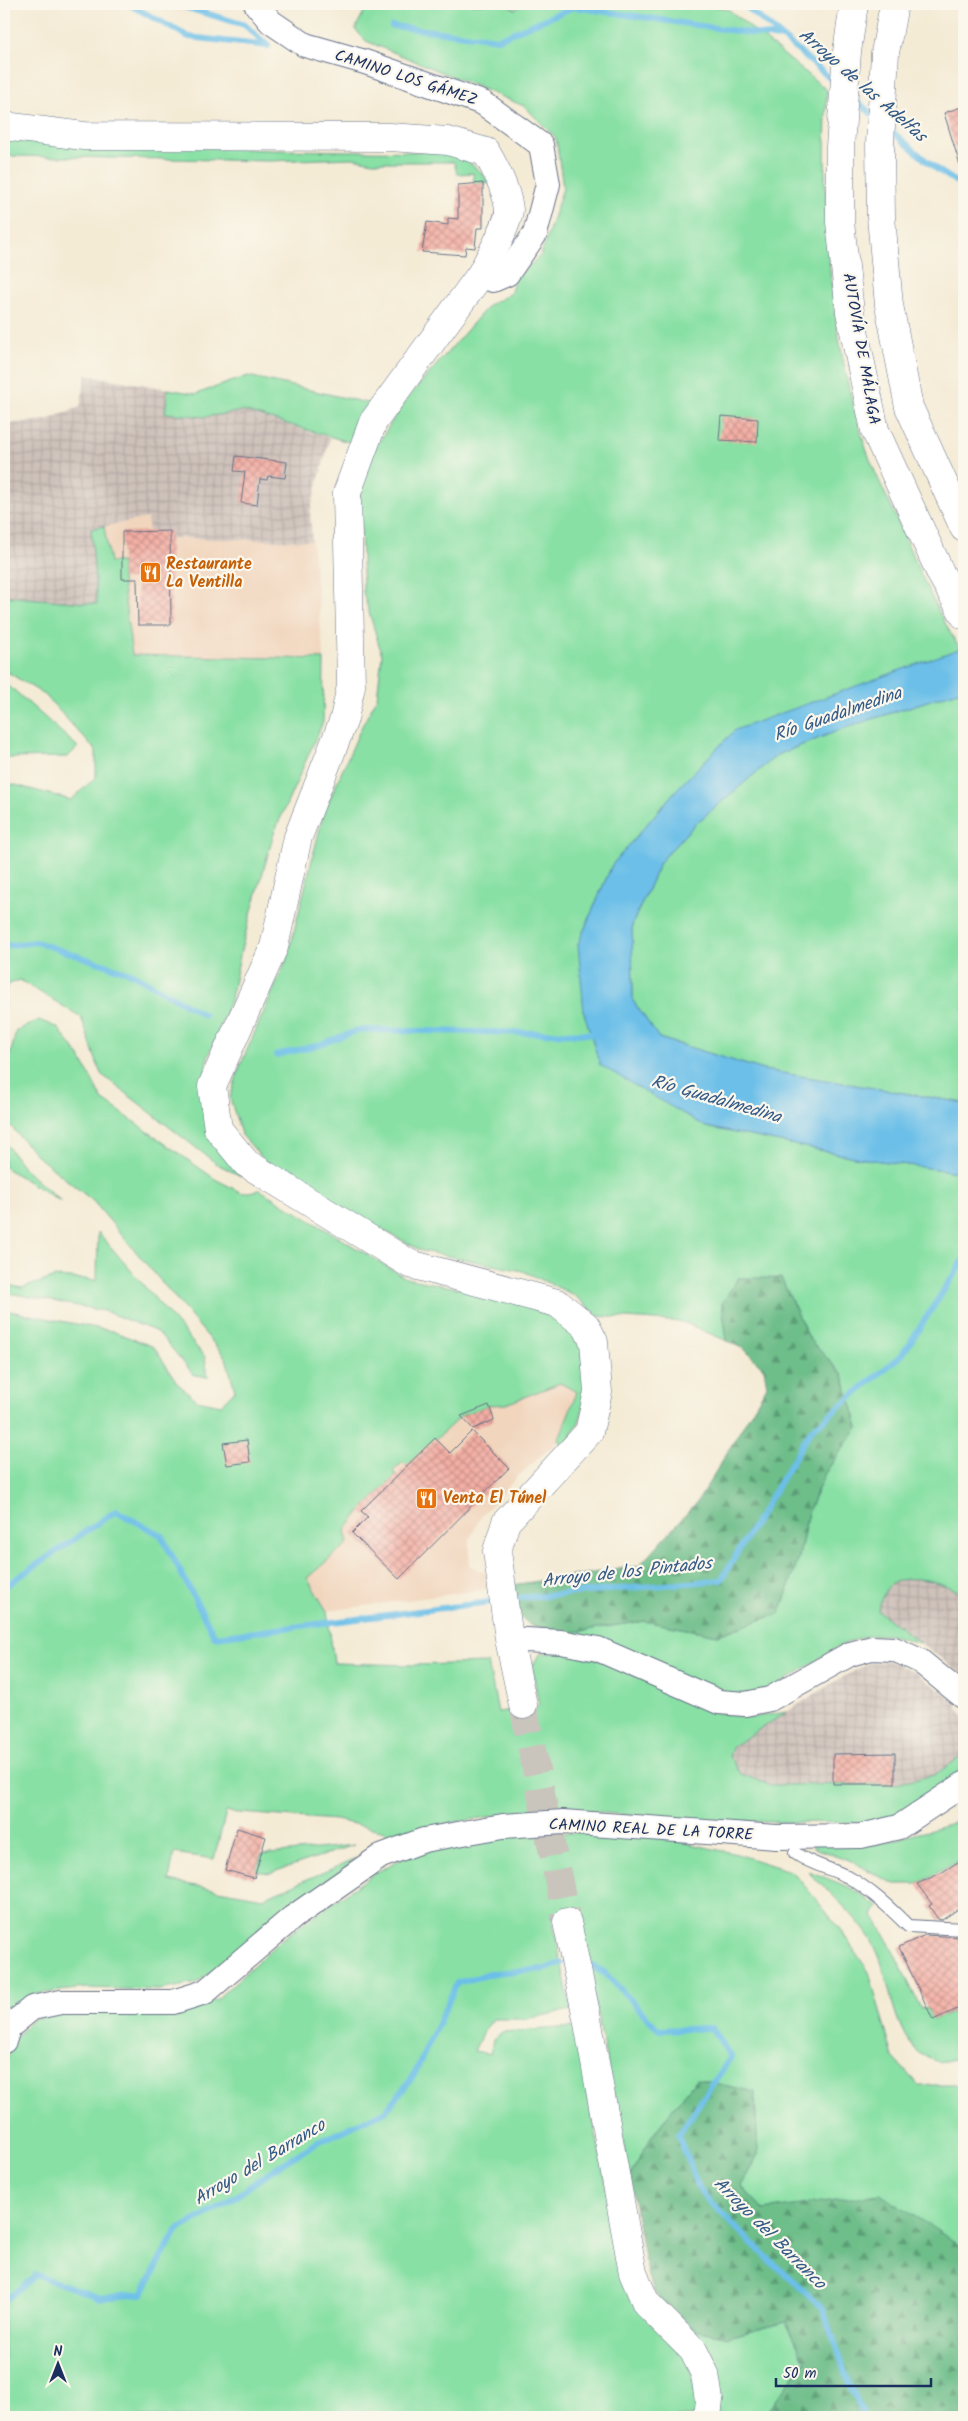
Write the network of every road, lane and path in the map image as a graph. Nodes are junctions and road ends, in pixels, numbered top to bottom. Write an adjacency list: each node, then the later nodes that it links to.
1 (256, 4): 5 (street, CAMINO LOS GÁMEZ)
2 (854, 4): 7 (main road, AUTOVÍA DE MÁLAGA)
3 (894, 4): 6 (main road)
4 (4, 126): 5 (main road)
5 (481, 274): 8 (main road)
6 (964, 528)
7 (964, 615)
8 (508, 1639): 9 (street); 10 (main road)
9 (964, 1697)
10 (523, 1705)
11 (964, 1784): 15 (street, CAMINO REAL DE LA TORRE)
12 (795, 1853): 14 (lane)
13 (567, 1922): 16 (main road)
14 (964, 1929)
15 (4, 2041)
16 (707, 2417)

